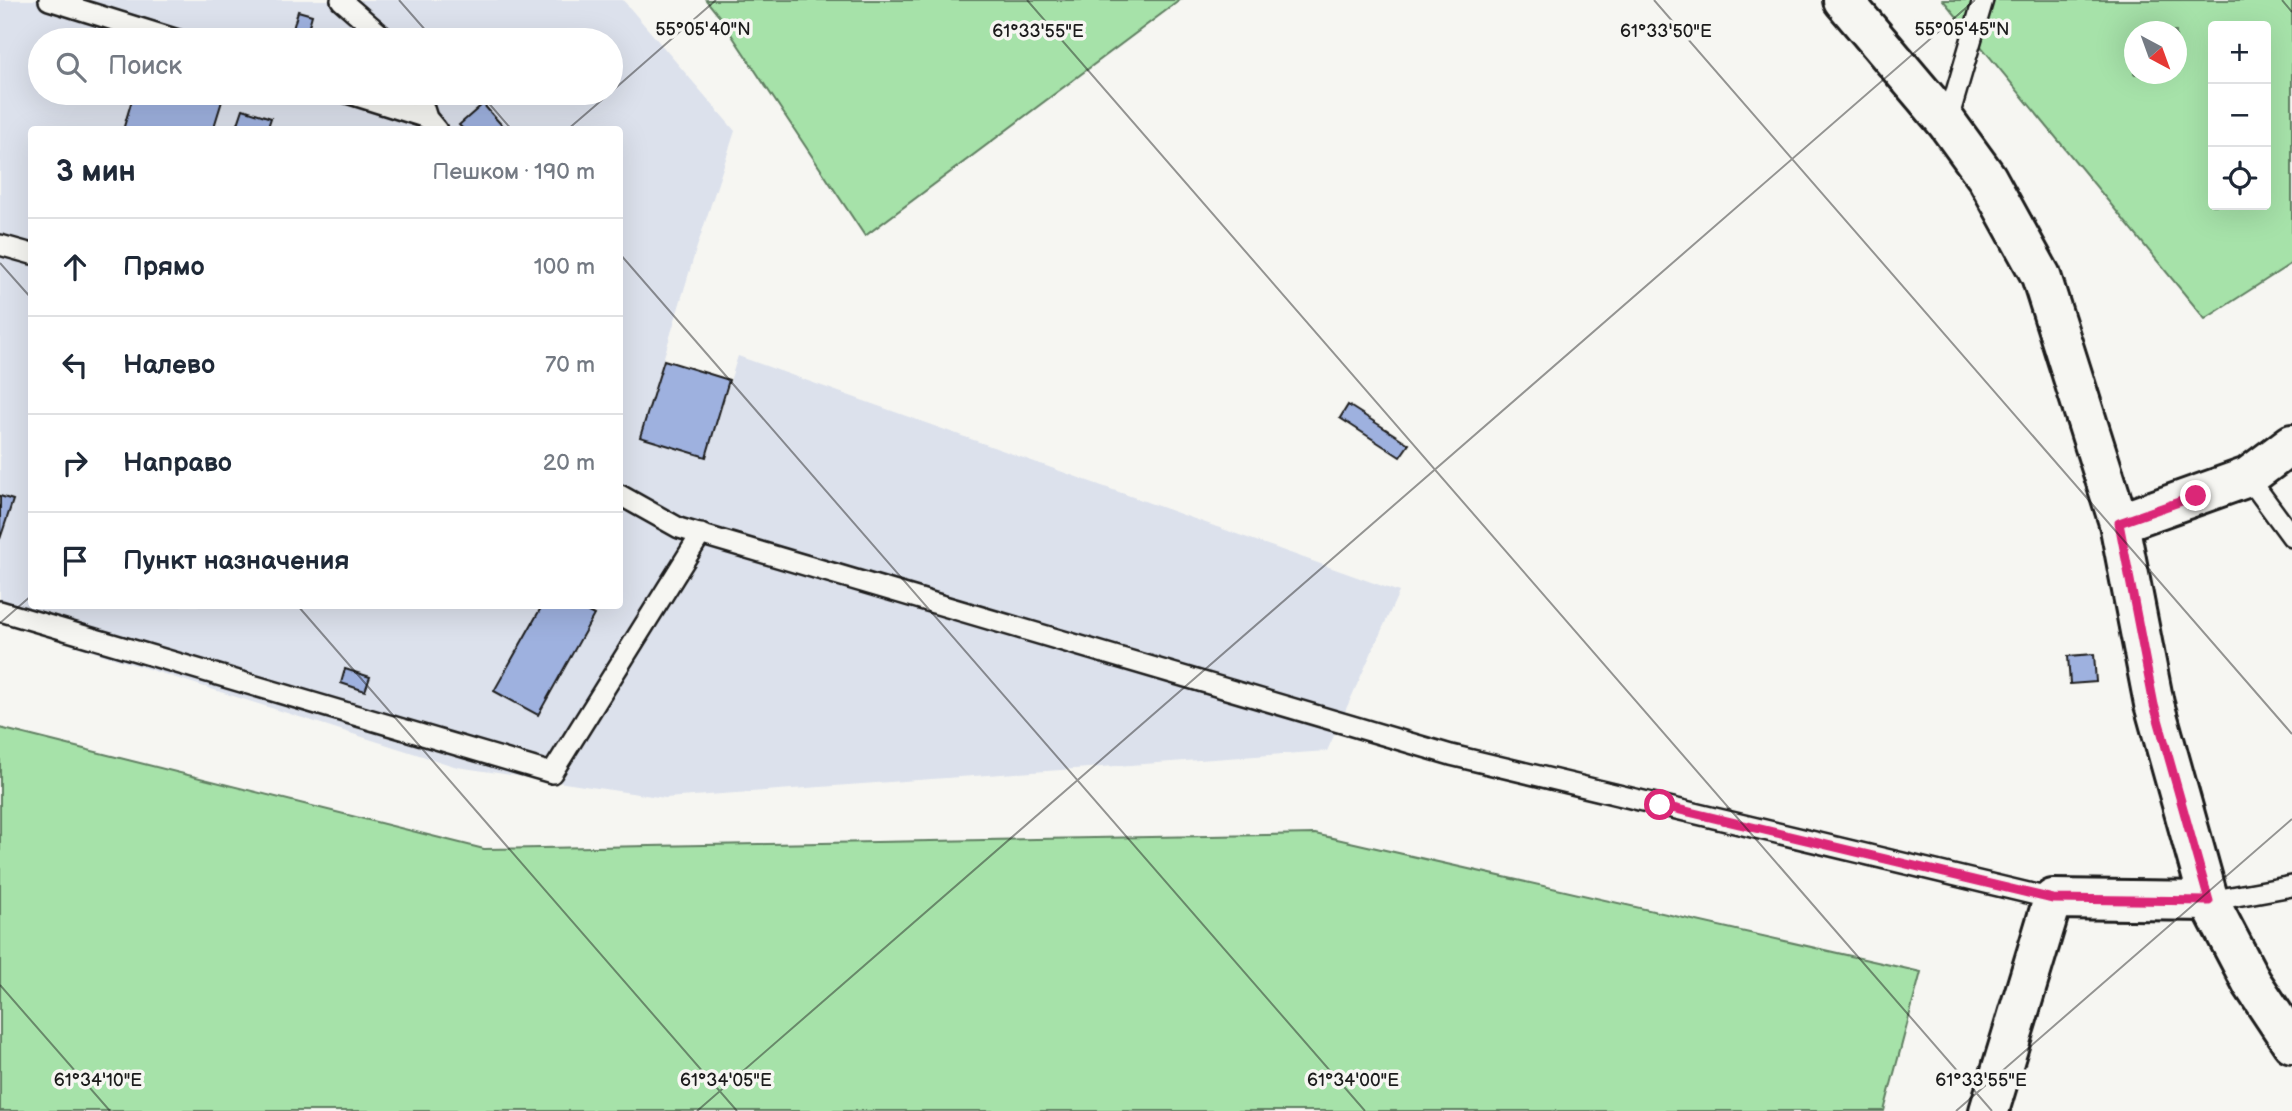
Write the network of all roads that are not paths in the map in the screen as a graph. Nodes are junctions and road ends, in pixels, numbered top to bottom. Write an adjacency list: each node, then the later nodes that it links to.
1 (49, 0): 5 (lane)
2 (341, 0): 6 (lane)
3 (1843, 0): 9 (main road)
4 (1983, 0): 9 (lane)
5 (139, 28)
6 (373, 28)
7 (380, 105): 10 (lane)
8 (424, 105): 10 (lane)
9 (1947, 123): 16 (main road)
10 (432, 124)
11 (0, 245): 12 (lane)
12 (28, 253)
13 (2292, 444): 14 (main road)
14 (2248, 477): 16 (main road); 18 (lane)
15 (623, 497): 17 (lane)
16 (2119, 523): 22 (main road)
17 (701, 534): 19 (lane); 21 (lane)
18 (2292, 537)
19 (0, 611)
20 (2292, 886): 22 (lane)
21 (2053, 899): 22 (main road); 24 (main road)
22 (2209, 901): 23 (main road)
23 (2292, 1043)
24 (1996, 1110)

